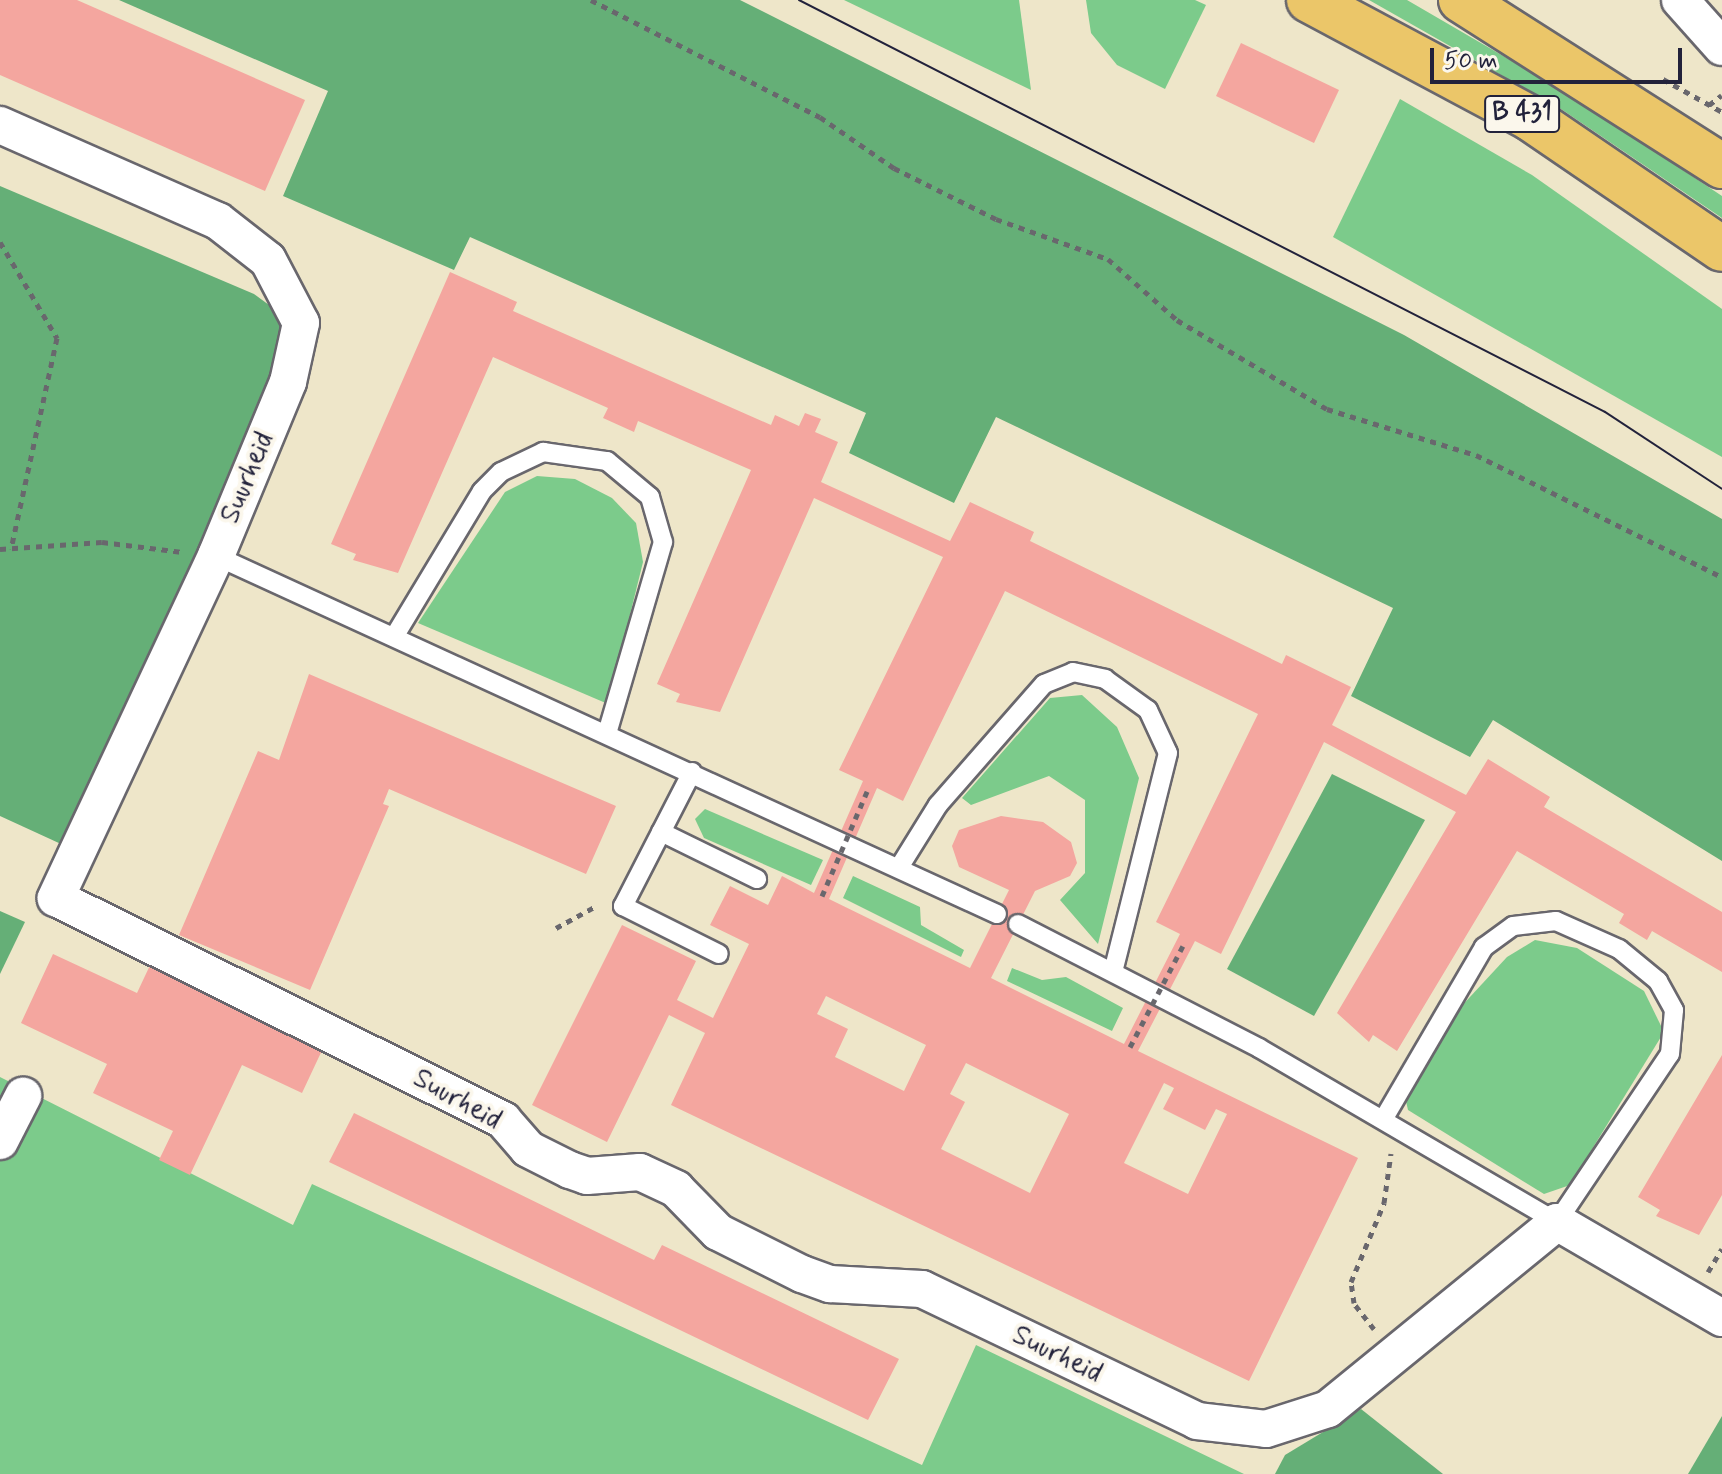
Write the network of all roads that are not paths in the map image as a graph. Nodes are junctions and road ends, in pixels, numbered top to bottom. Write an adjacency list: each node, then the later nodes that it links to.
1 (1309, 0): 7 (highway, B 431)
2 (1461, 0): 6 (highway, B 431)
3 (1680, 0): 4 (street)
4 (1722, 47)
5 (0, 125): 8 (street, Suurheid)
6 (1722, 166)
7 (1722, 249)
8 (216, 556): 9 (lane); 22 (street, Suurheid)
9 (394, 637): 10 (lane); 10 (lane)
10 (607, 734): 11 (lane)
11 (692, 772): 12 (lane); 13 (lane)
12 (661, 832): 14 (lane); 17 (lane)
13 (900, 866): 15 (lane); 18 (lane)
14 (757, 879)
15 (997, 914)
16 (1018, 924): 18 (lane)
17 (719, 954)
18 (1113, 972): 20 (lane)
19 (23, 1096): 21 (street)
20 (1389, 1121): 22 (lane); 22 (lane)
21 (0, 1141)
22 (1557, 1222): 23 (street)
23 (1722, 1318)

